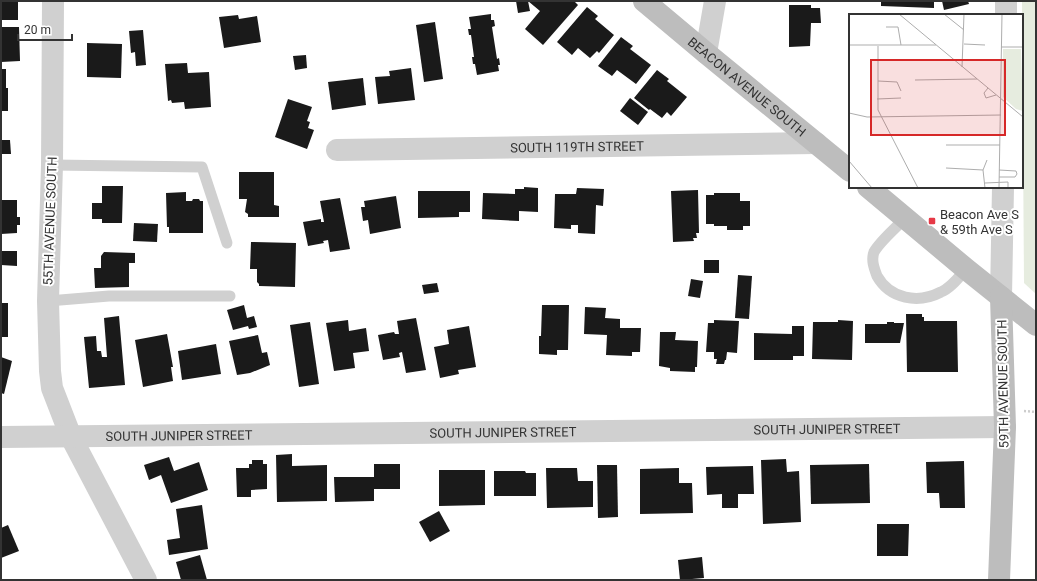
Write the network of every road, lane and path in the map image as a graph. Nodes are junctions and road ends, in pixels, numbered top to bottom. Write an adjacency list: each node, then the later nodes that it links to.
1 (53, 1): 9 (street, 55TH AVENUE SOUTH)
2 (644, 1): 6 (street, BEACON AVENUE SOUTH)
3 (715, 1): 6 (street)
4 (1006, 1): 5 (street)
5 (1006, 14)
6 (706, 53): 7 (street, BEACON AVENUE SOUTH)
7 (816, 143): 8 (street, SOUTH 119TH STREET); 10 (street, BEACON AVENUE SOUTH)
8 (337, 150)
9 (52, 165): 14 (lane); 18 (street, 55TH AVENUE SOUTH)
10 (849, 170)
11 (869, 188): 13 (street)
12 (1003, 188): 17 (street, 59TH AVENUE SOUTH)
13 (905, 218): 15 (street); 15 (lane)
14 (227, 243)
15 (966, 270): 17 (street)
16 (230, 296): 18 (lane)
17 (1002, 297): 19 (street); 20 (street, 59TH AVENUE SOUTH)
18 (48, 301): 22 (street, 55TH AVENUE SOUTH)
19 (1036, 325)
20 (1005, 427): 22 (street, SOUTH JUNIPER STREET); 24 (street, 59TH AVENUE SOUTH)
21 (1, 437): 22 (street, SOUTH JUNIPER STREET)
22 (71, 437): 23 (street, 55TH AVENUE SOUTH)
23 (146, 580)
24 (999, 580)

